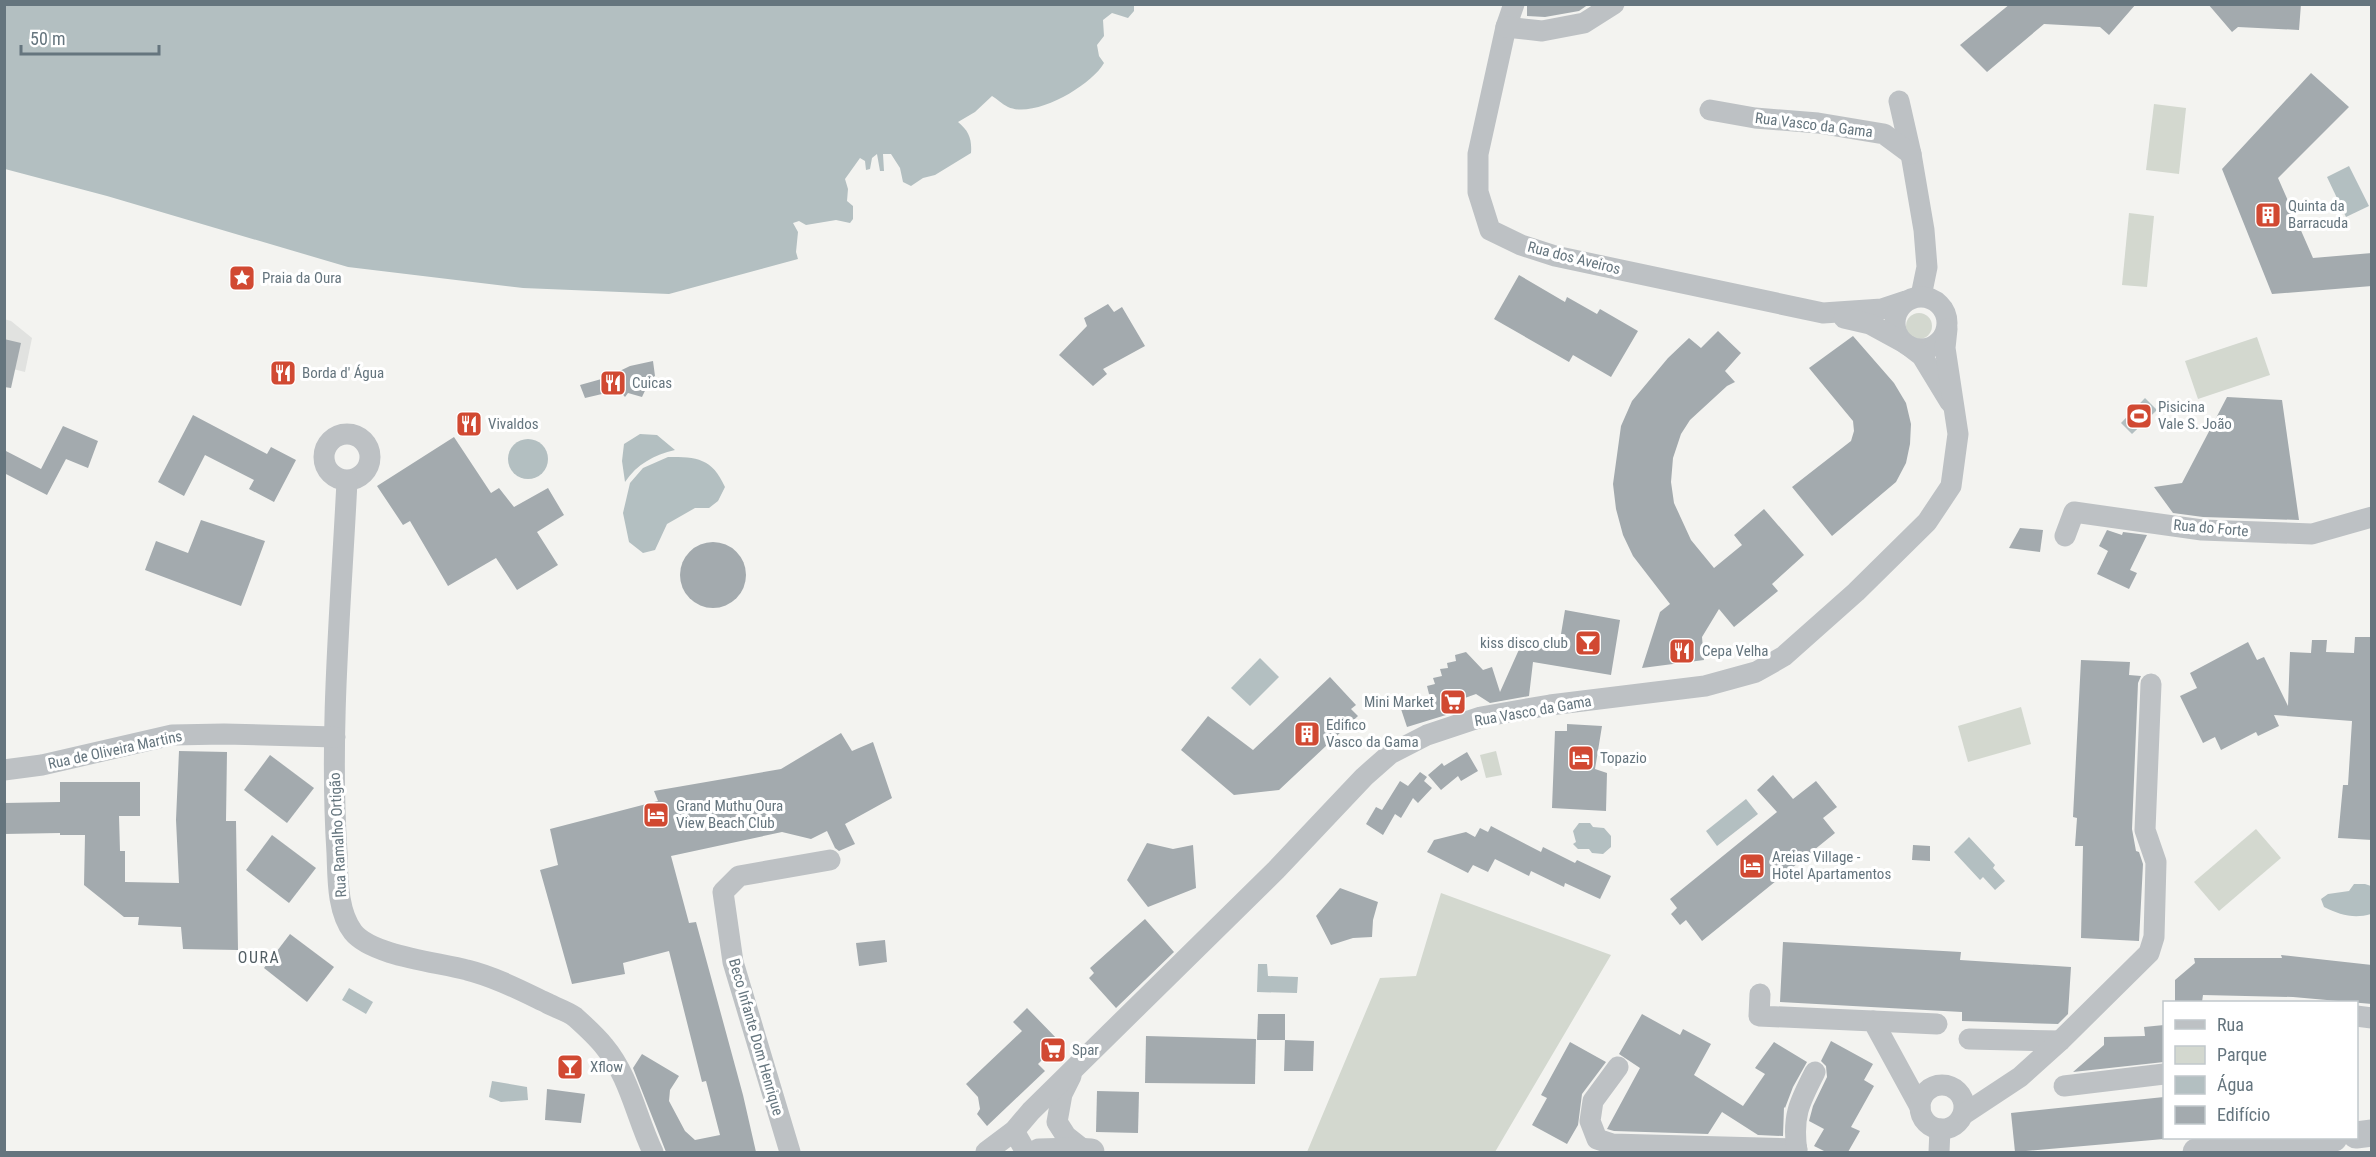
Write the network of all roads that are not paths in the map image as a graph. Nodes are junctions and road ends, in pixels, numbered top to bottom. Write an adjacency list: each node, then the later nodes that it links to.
1 (1514, 4): 3 (street)
2 (1614, 4): 3 (street)
3 (1506, 27): 8 (street, Rua dos Aveiros)
4 (1899, 101): 6 (street)
5 (1710, 110): 6 (street, Rua Vasco da Gama)
6 (1911, 154): 7 (street)
7 (1913, 299): 8 (street, Rua dos Aveiros); 9 (street); 10 (street)
8 (1822, 313): 10 (street)
9 (1947, 329): 10 (street); 11 (street, Rua Vasco da Gama)
10 (1906, 344): 11 (street, Rua Vasco da Gama)
11 (1955, 411): 25 (street, Rua Vasco da Gama)
12 (347, 481): 16 (street, Rua Ramalho Ortigão)
13 (2372, 517): 14 (street, Rua do Forte)
14 (2065, 536)
15 (2151, 684): 23 (street)
16 (335, 737): 17 (street, Rua de Oliveira Martins); 37 (street, Rua Ramalho Ortigão)
17 (4, 770)
18 (831, 860): 38 (street, Beco Infante Dom Henrique)
19 (1760, 994): 20 (street)
20 (1873, 1021): 21 (street); 29 (street)
21 (1937, 1024)
22 (1969, 1040): 23 (street)
23 (2060, 1041): 30 (street)
24 (1618, 1067): 36 (street)
25 (1074, 1070): 31 (street); 33 (street, Rua Vasco da Gama)
26 (1815, 1072): 36 (street)
27 (2163, 1074): 28 (street)
28 (2064, 1086)
29 (1920, 1107): 30 (street); 32 (street)
30 (1964, 1114): 32 (street)
31 (1057, 1122): 40 (street); 41 (street)
32 (1940, 1130): 42 (street)
33 (1014, 1131): 39 (street, Rua Vasco da Gama); 40 (street)
34 (2309, 1139): 35 (street)
35 (2210, 1147)
36 (1797, 1151)
37 (653, 1152)
38 (790, 1152)
39 (986, 1152)
40 (1041, 1152): 41 (street)
41 (1088, 1152)
42 (1939, 1152)

